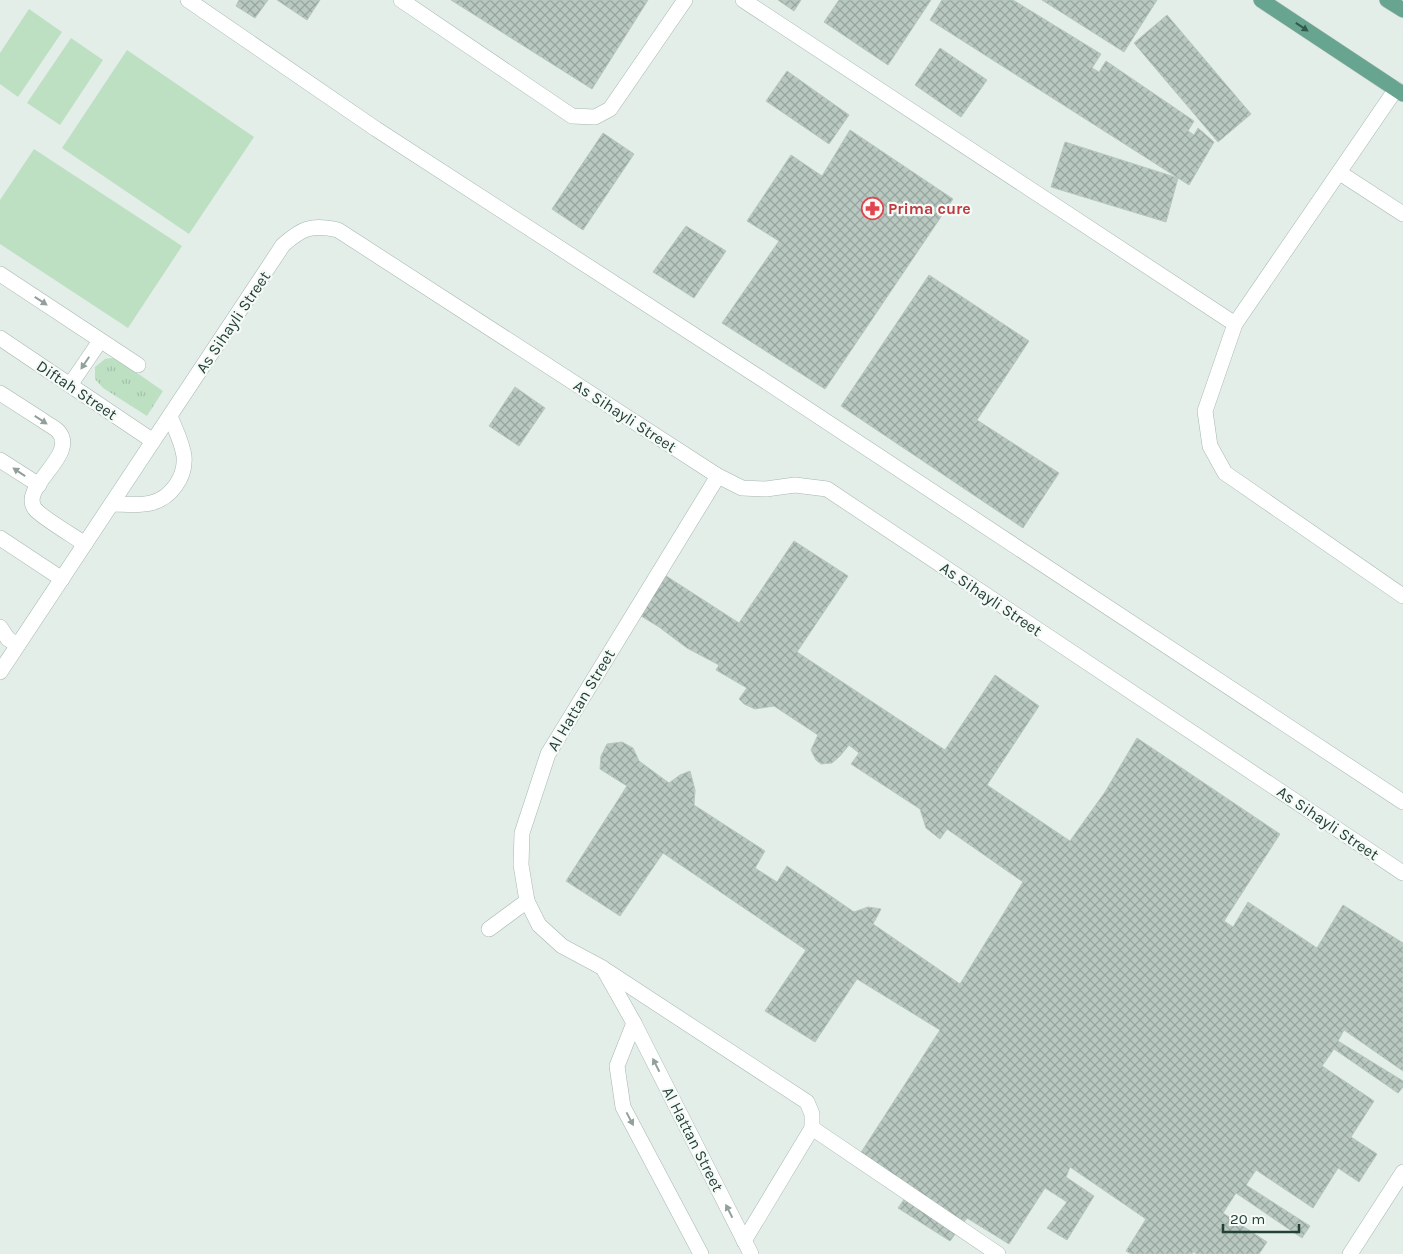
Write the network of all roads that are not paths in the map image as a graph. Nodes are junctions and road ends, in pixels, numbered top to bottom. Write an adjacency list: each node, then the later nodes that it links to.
1 (188, 0): 31 (street)
2 (401, 0): 3 (street)
3 (685, 0)
4 (743, 0): 12 (street)
5 (1262, 0): 8 (main road, one-way to 8)
6 (1387, 0): 7 (main road)
7 (1403, 10)
8 (1400, 92): 9 (street)
9 (1340, 173): 10 (street); 12 (street)
10 (1403, 214)
11 (0, 274): 14 (street, one-way to 14)
12 (1235, 324): 27 (street)
13 (0, 338): 16 (street, Diftah Street)
14 (100, 341): 15 (street); 16 (street, one-way to 16)
15 (138, 366)
16 (70, 385): 19 (street, Diftah Street)
17 (0, 393): 22 (street, one-way to 22)
18 (170, 416): 19 (street, As Sihayli Street); 21 (street, As Sihayli Street); 23 (street)
19 (153, 441): 23 (street, As Sihayli Street)
20 (0, 460): 22 (street, one-way to 20)
21 (718, 476): 32 (street, As Sihayli Street); 33 (street, Al Hattan Street)
22 (38, 485): 25 (street)
23 (112, 504): 25 (street, As Sihayli Street)
24 (0, 538): 26 (street)
25 (86, 544): 26 (street, As Sihayli Street)
26 (62, 579): 29 (street, As Sihayli Street)
27 (1403, 596)
28 (0, 627): 29 (street)
29 (18, 645): 30 (street, As Sihayli Street)
30 (2, 663)
31 (1403, 802)
32 (1403, 873)
33 (527, 901): 34 (street); 35 (street, Al Hattan Street)
34 (489, 928)
35 (603, 968): 36 (street, Al Hattan Street); 37 (street)
36 (634, 1023): 39 (street, Al Hattan Street, one-way to 36); 40 (street, one-way to 40)
37 (812, 1128): 39 (street); 41 (street)
38 (1403, 1172): 42 (street)
39 (748, 1248)
40 (701, 1254)
41 (998, 1254)
42 (1350, 1254)

